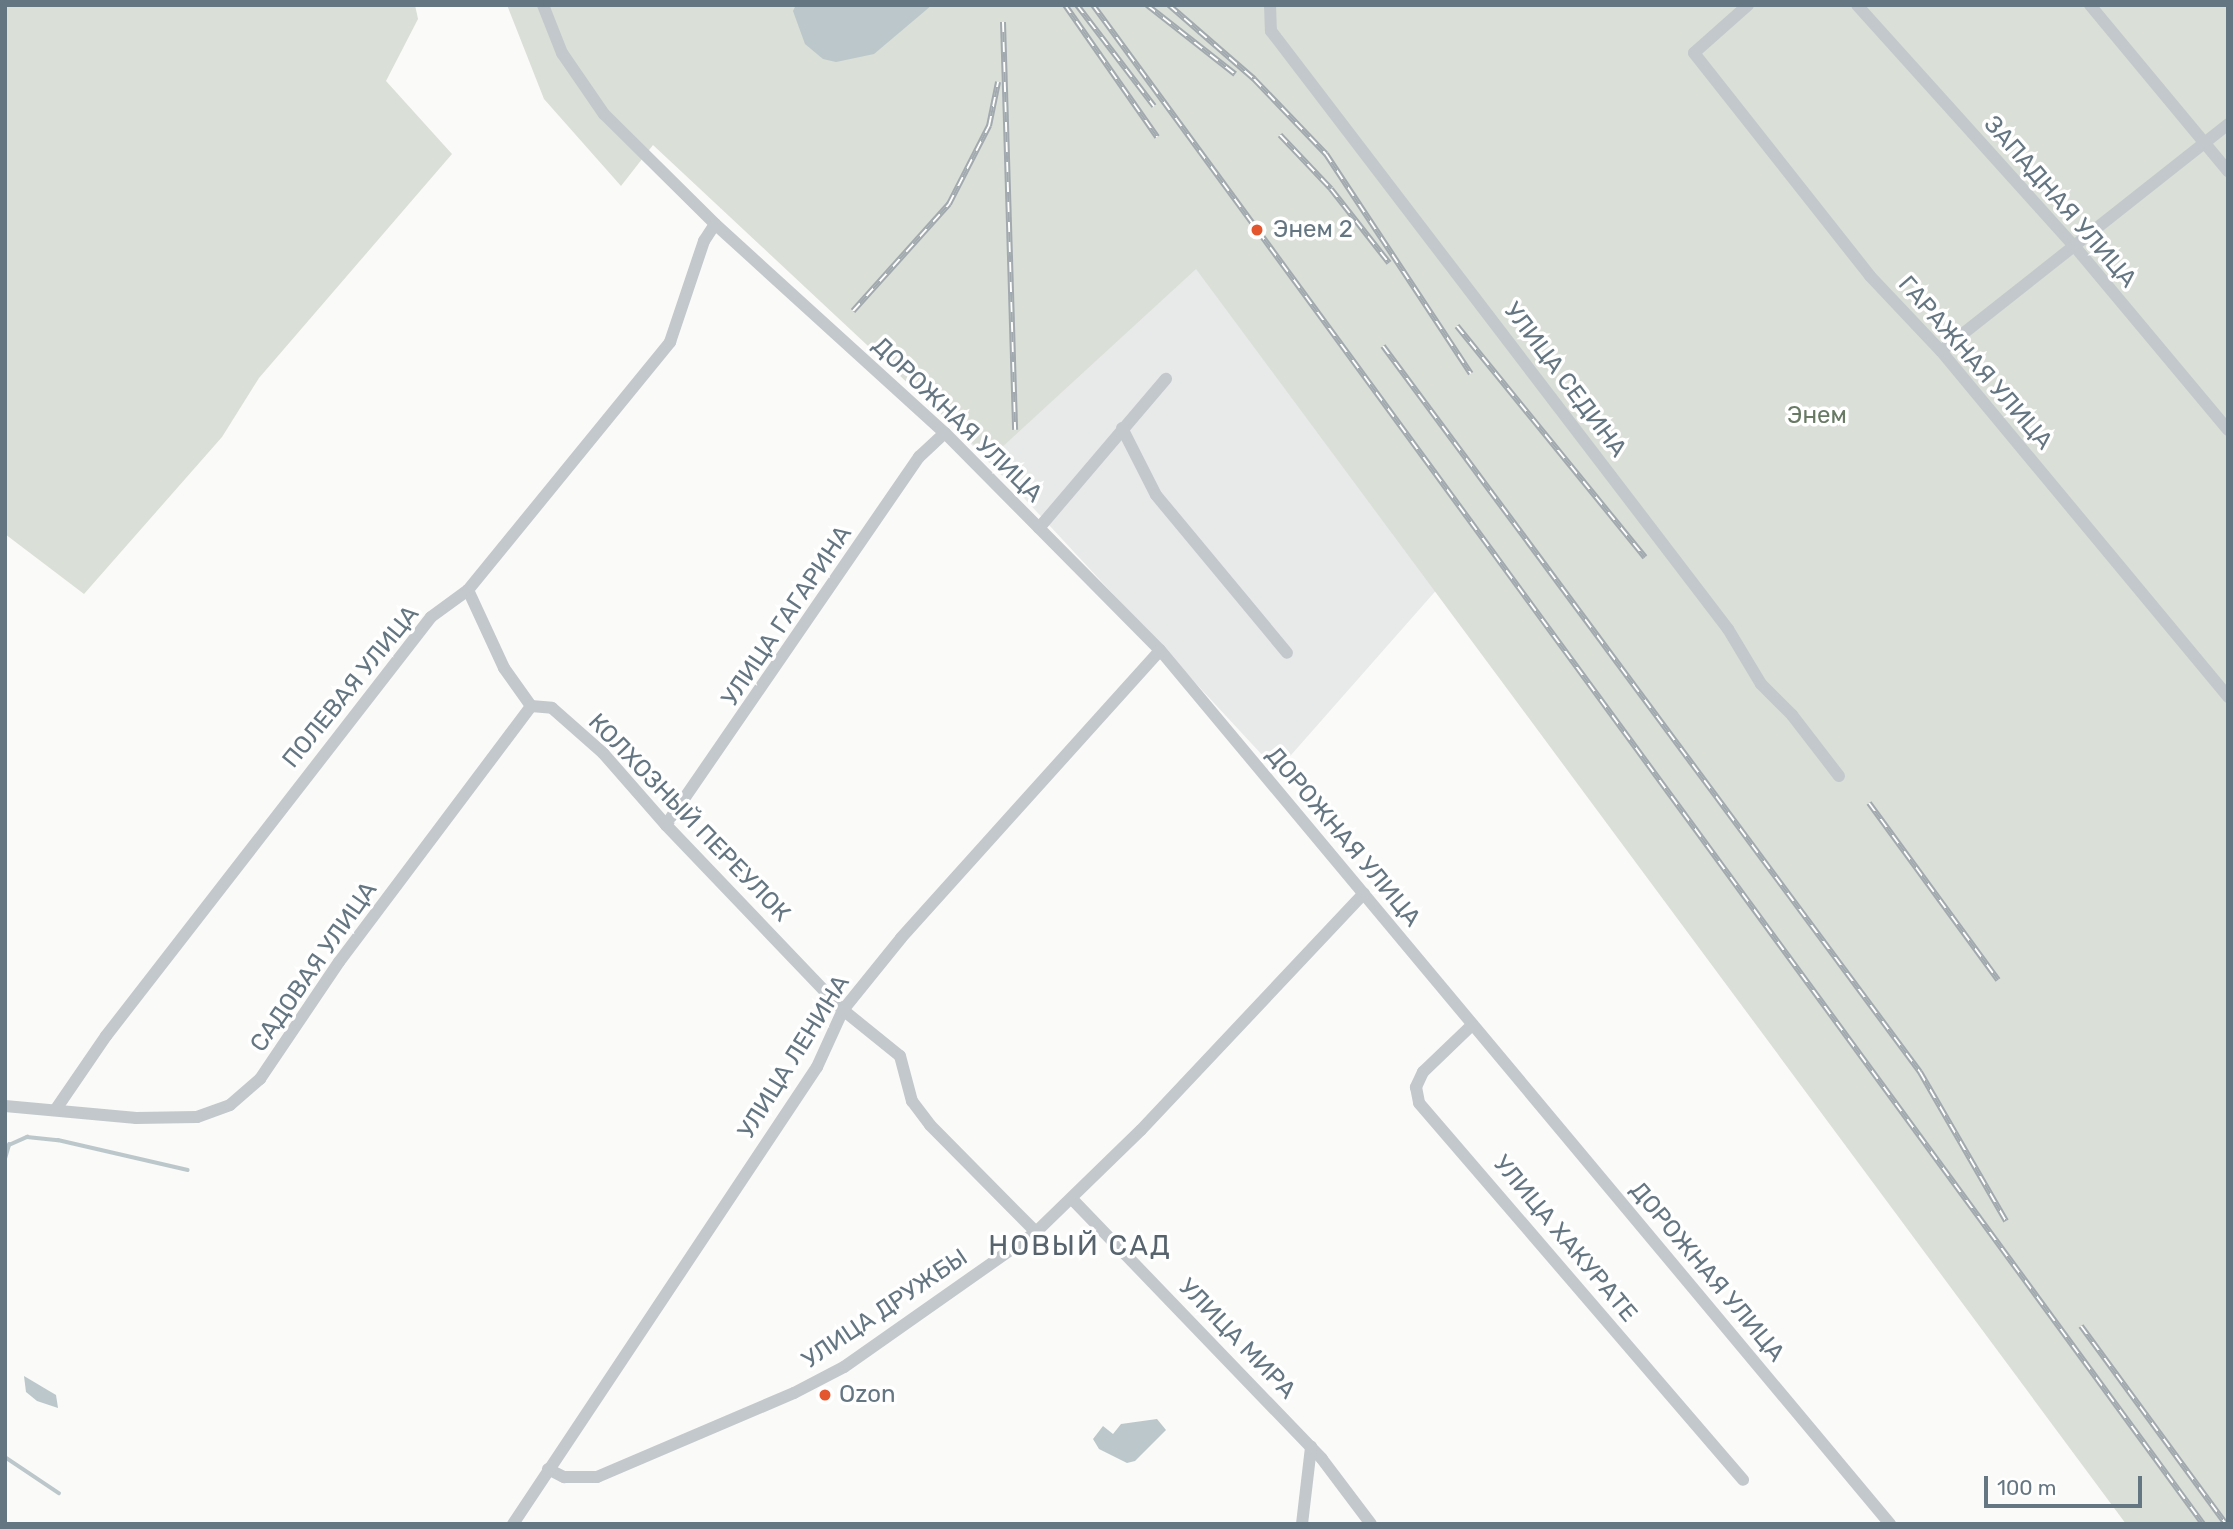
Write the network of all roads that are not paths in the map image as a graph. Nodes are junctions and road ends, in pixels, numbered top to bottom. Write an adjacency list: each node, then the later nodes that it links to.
1 (543, 5): 9 (street, ДОРОЖНАЯ УЛИЦА)
2 (1269, 5): 22 (street, УЛИЦА СЕДИНА)
3 (1748, 5): 11 (street, ГАРАЖНАЯ УЛИЦА)
4 (1857, 5): 10 (street, ЗАПАДНАЯ УЛИЦА)
5 (2090, 5): 7 (street)
6 (2228, 124): 7 (street)
7 (2205, 143): 8 (street); 10 (street)
8 (2228, 171)
9 (715, 224): 15 (street, ДОРОЖНАЯ УЛИЦА); 17 (street, ПОЛЕВАЯ УЛИЦА)
10 (2076, 248): 11 (street); 14 (street, ЗАПАДНАЯ УЛИЦА)
11 (1941, 351): 20 (street, ГАРАЖНАЯ УЛИЦА)
12 (1166, 379): 13 (street)
13 (1122, 428): 16 (street); 19 (street)
14 (2228, 430)
15 (946, 433): 16 (street, ДОРОЖНАЯ УЛИЦА); 23 (street, УЛИЦА ГАГАРИНА)
16 (1039, 528): 18 (street, ДОРОЖНАЯ УЛИЦА)
17 (468, 590): 21 (street); 28 (street, ПОЛЕВАЯ УЛИЦА)
18 (1160, 650): 24 (street, ДОРОЖНАЯ УЛИЦА); 25 (street, УЛИЦА ЛЕНИНА)
19 (1287, 653)
20 (2228, 697)
21 (531, 706): 23 (street, КОЛХОЗНЫЙ ПЕРЕУЛОК); 28 (street, САДОВАЯ УЛИЦА)
22 (1839, 776)
23 (666, 825): 25 (street, КОЛХОЗНЫЙ ПЕРЕУЛОК)
24 (1364, 893): 26 (street, ДОРОЖНАЯ УЛИЦА); 29 (street, УЛИЦА ДРУЖБЫ)
25 (843, 1010): 30 (street); 32 (street, УЛИЦА ЛЕНИНА)
26 (1472, 1025): 33 (street, УЛИЦА ХАКУРАТЕ); 37 (street, ДОРОЖНАЯ УЛИЦА)
27 (5, 1106): 28 (street, САДОВАЯ УЛИЦА)
28 (56, 1109)
29 (1073, 1200): 30 (street, УЛИЦА ДРУЖБЫ); 31 (street, УЛИЦА МИРА)
30 (1036, 1232): 32 (street, УЛИЦА ДРУЖБЫ)
31 (1311, 1447): 35 (street); 36 (street, УЛИЦА МИРА)
32 (548, 1469): 34 (street, УЛИЦА ЛЕНИНА)
33 (1743, 1480)
34 (513, 1524)
35 (1302, 1524)
36 (1371, 1524)
37 (1890, 1524)

